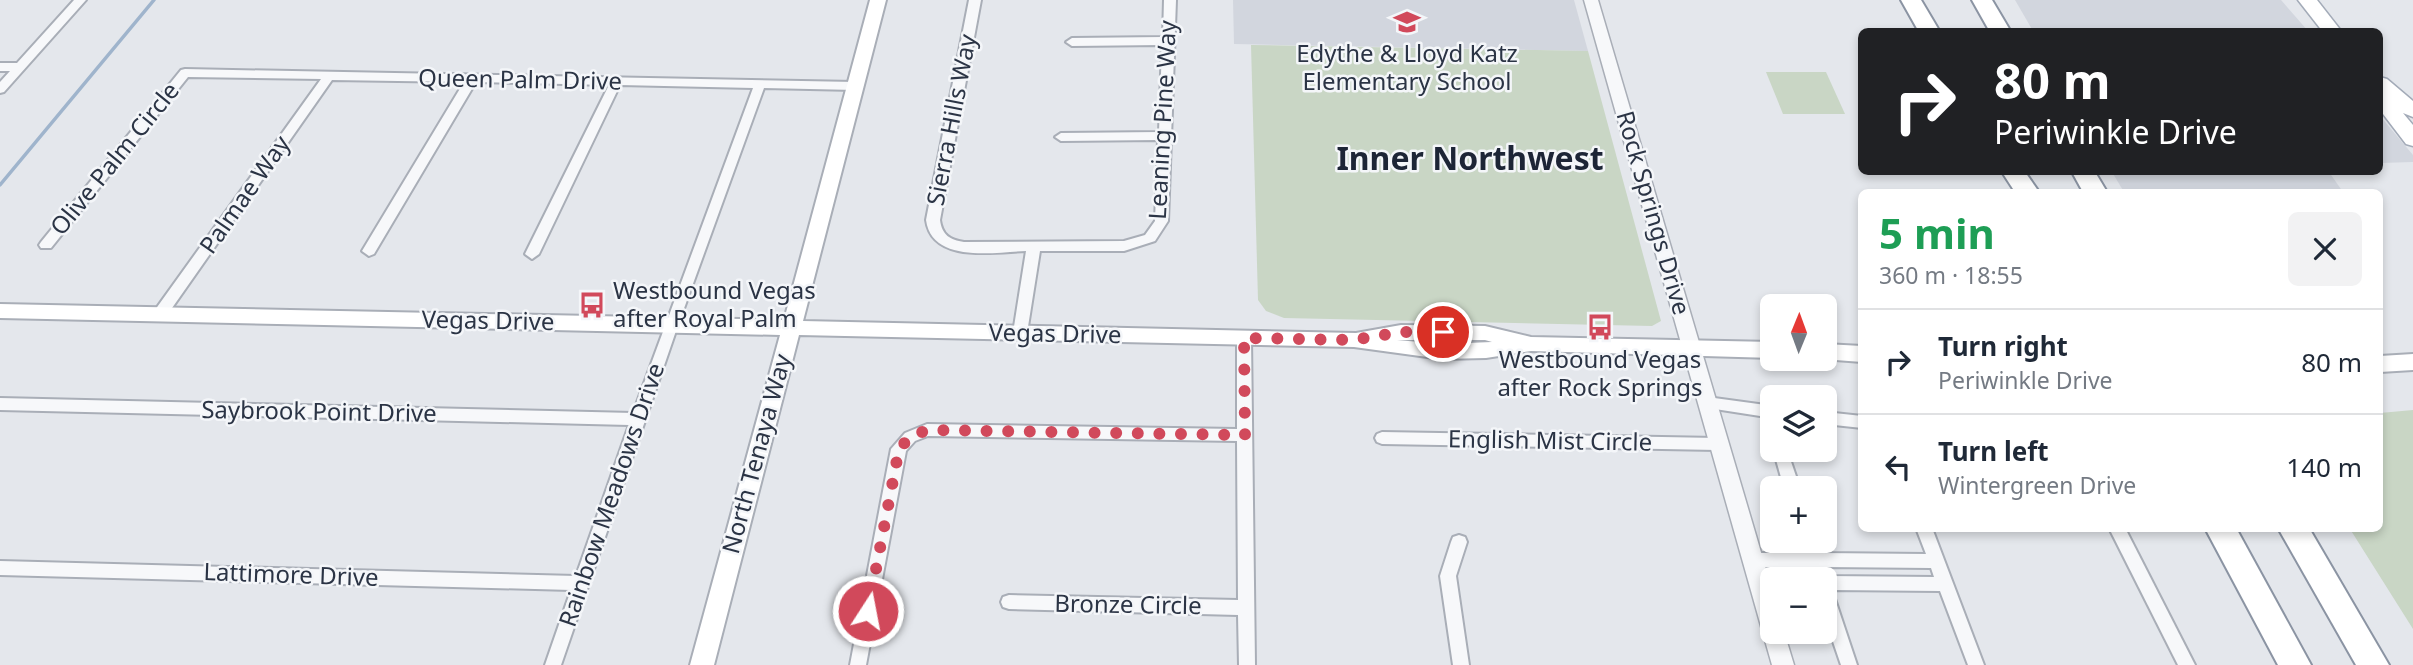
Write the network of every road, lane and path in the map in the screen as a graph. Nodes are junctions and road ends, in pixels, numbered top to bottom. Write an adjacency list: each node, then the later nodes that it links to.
1 (80, 0): 17 (street)
2 (878, 0): 24 (main road, North Tenaya Way)
3 (975, 0): 32 (street, Sierra Hills Way)
4 (1170, 0): 14 (street, Leaning Pine Way)
5 (1591, 0): 41 (street, Rock Springs Drive)
6 (1912, 0): 10 (highway)
7 (1928, 0): 11 (highway)
8 (1982, 0): 12 (highway)
9 (2307, 0): 13 (main road)
10 (1928, 28)
11 (1944, 28)
12 (1998, 28)
13 (2330, 28)
14 (1168, 41): 15 (street); 29 (street, Leaning Pine Way)
15 (1072, 42)
16 (0, 67): 17 (street)
17 (20, 67): 25 (street)
18 (185, 73): 19 (street, Queen Palm Drive); 31 (street, Olive Palm Circle)
19 (329, 76): 20 (street, Queen Palm Drive); 36 (street, Palmae Way)
20 (472, 79): 21 (street, Queen Palm Drive); 33 (street)
21 (616, 82): 22 (street, Queen Palm Drive); 34 (street)
22 (760, 84): 24 (street, Queen Palm Drive); 37 (street, Rainbow Meadows Drive)
23 (2383, 85): 27 (main road)
24 (855, 86): 38 (main road, North Tenaya Way)
25 (0, 89)
26 (2383, 101): 30 (main road)
27 (2413, 110)
28 (1061, 136): 29 (street)
29 (1164, 136): 32 (street, Leaning Pine Way)
30 (2413, 139)
31 (46, 245)
32 (1034, 246): 39 (street)
33 (369, 251)
34 (532, 254)
35 (0, 311): 36 (main road, Vegas Drive)
36 (160, 314): 37 (main road, Vegas Drive)
37 (671, 325): 38 (main road, Vegas Drive); 50 (street, Rainbow Meadows Drive)
38 (791, 328): 39 (main road, Vegas Drive); 76 (main road, North Tenaya Way)
39 (1020, 333): 40 (main road, Vegas Drive)
40 (1244, 338): 41 (main road, Vegas Drive); 53 (street)
41 (1691, 347): 42 (main road, Vegas Drive); 47 (street, Rock Springs Drive)
42 (1760, 350)
43 (1838, 353): 44 (main road)
44 (1858, 354)
45 (2413, 362): 46 (main road)
46 (2383, 364)
47 (1707, 403): 49 (street); 55 (street, Rock Springs Drive)
48 (0, 404): 50 (street, Saybrook Point Drive)
49 (1760, 410)
50 (638, 419): 68 (street, Rainbow Meadows Drive)
51 (1837, 419): 52 (street)
52 (1858, 422)
53 (1245, 435): 72 (street); 77 (street)
54 (1382, 438): 55 (street, English Mist Circle)
55 (1717, 444): 62 (street, Rock Springs Drive)
56 (1925, 532): 64 (street)
57 (2120, 532): 83 (street)
58 (2222, 532): 84 (highway)
59 (2294, 532): 85 (highway)
60 (1460, 542): 79 (street)
61 (1813, 553): 63 (street)
62 (1752, 560): 63 (street); 67 (street, Rock Springs Drive)
63 (1815, 560): 64 (street); 65 (street)
64 (1936, 561): 70 (street)
65 (1817, 567)
66 (0, 568): 68 (street, Lattimore Drive)
67 (1760, 573)
68 (582, 583): 75 (street, Rainbow Meadows Drive)
69 (1837, 583): 70 (street)
70 (1945, 584): 82 (street)
71 (1009, 602): 72 (street, Bronze Circle)
72 (1246, 608): 78 (street)
73 (1837, 628): 81 (street)
74 (1777, 644): 80 (street, Rock Springs Drive)
75 (553, 665)
76 (702, 665)
77 (858, 665)
78 (1247, 665)
79 (1461, 665)
80 (1783, 665)
81 (1849, 665)
82 (1976, 665)
83 (2187, 665)
84 (2295, 665)
85 (2373, 665)

